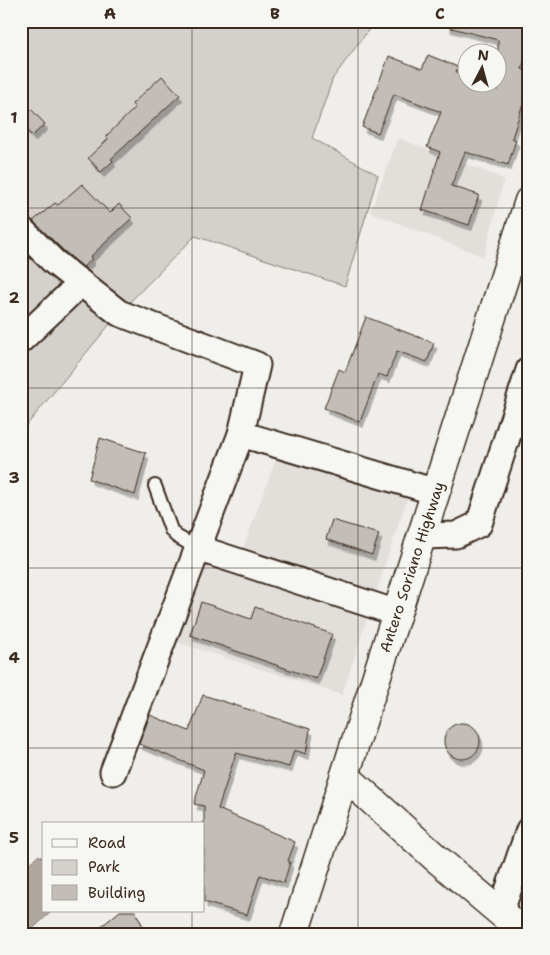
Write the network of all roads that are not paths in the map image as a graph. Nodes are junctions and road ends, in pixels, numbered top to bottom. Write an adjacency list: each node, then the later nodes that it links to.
1 (529, 201): 3 (main road, Antero Soriano Highway)
2 (21, 229): 4 (street)
3 (522, 242): 9 (main road, Antero Soriano Highway)
4 (81, 283): 5 (street); 7 (street)
5 (21, 340)
6 (529, 370): 10 (street)
7 (241, 434): 9 (street); 11 (street)
8 (155, 486): 11 (lane)
9 (436, 492): 10 (main road, Antero Soriano Highway)
10 (422, 536): 12 (main road, Antero Soriano Highway)
11 (197, 548): 12 (street); 13 (street)
12 (397, 613): 14 (main road, Antero Soriano Highway)
13 (113, 772)
14 (345, 776): 17 (main road); 18 (main road, Antero Soriano Highway)
15 (529, 830): 16 (street)
16 (520, 884): 17 (street)
17 (501, 911): 19 (main road)
18 (295, 930)
19 (526, 934)

